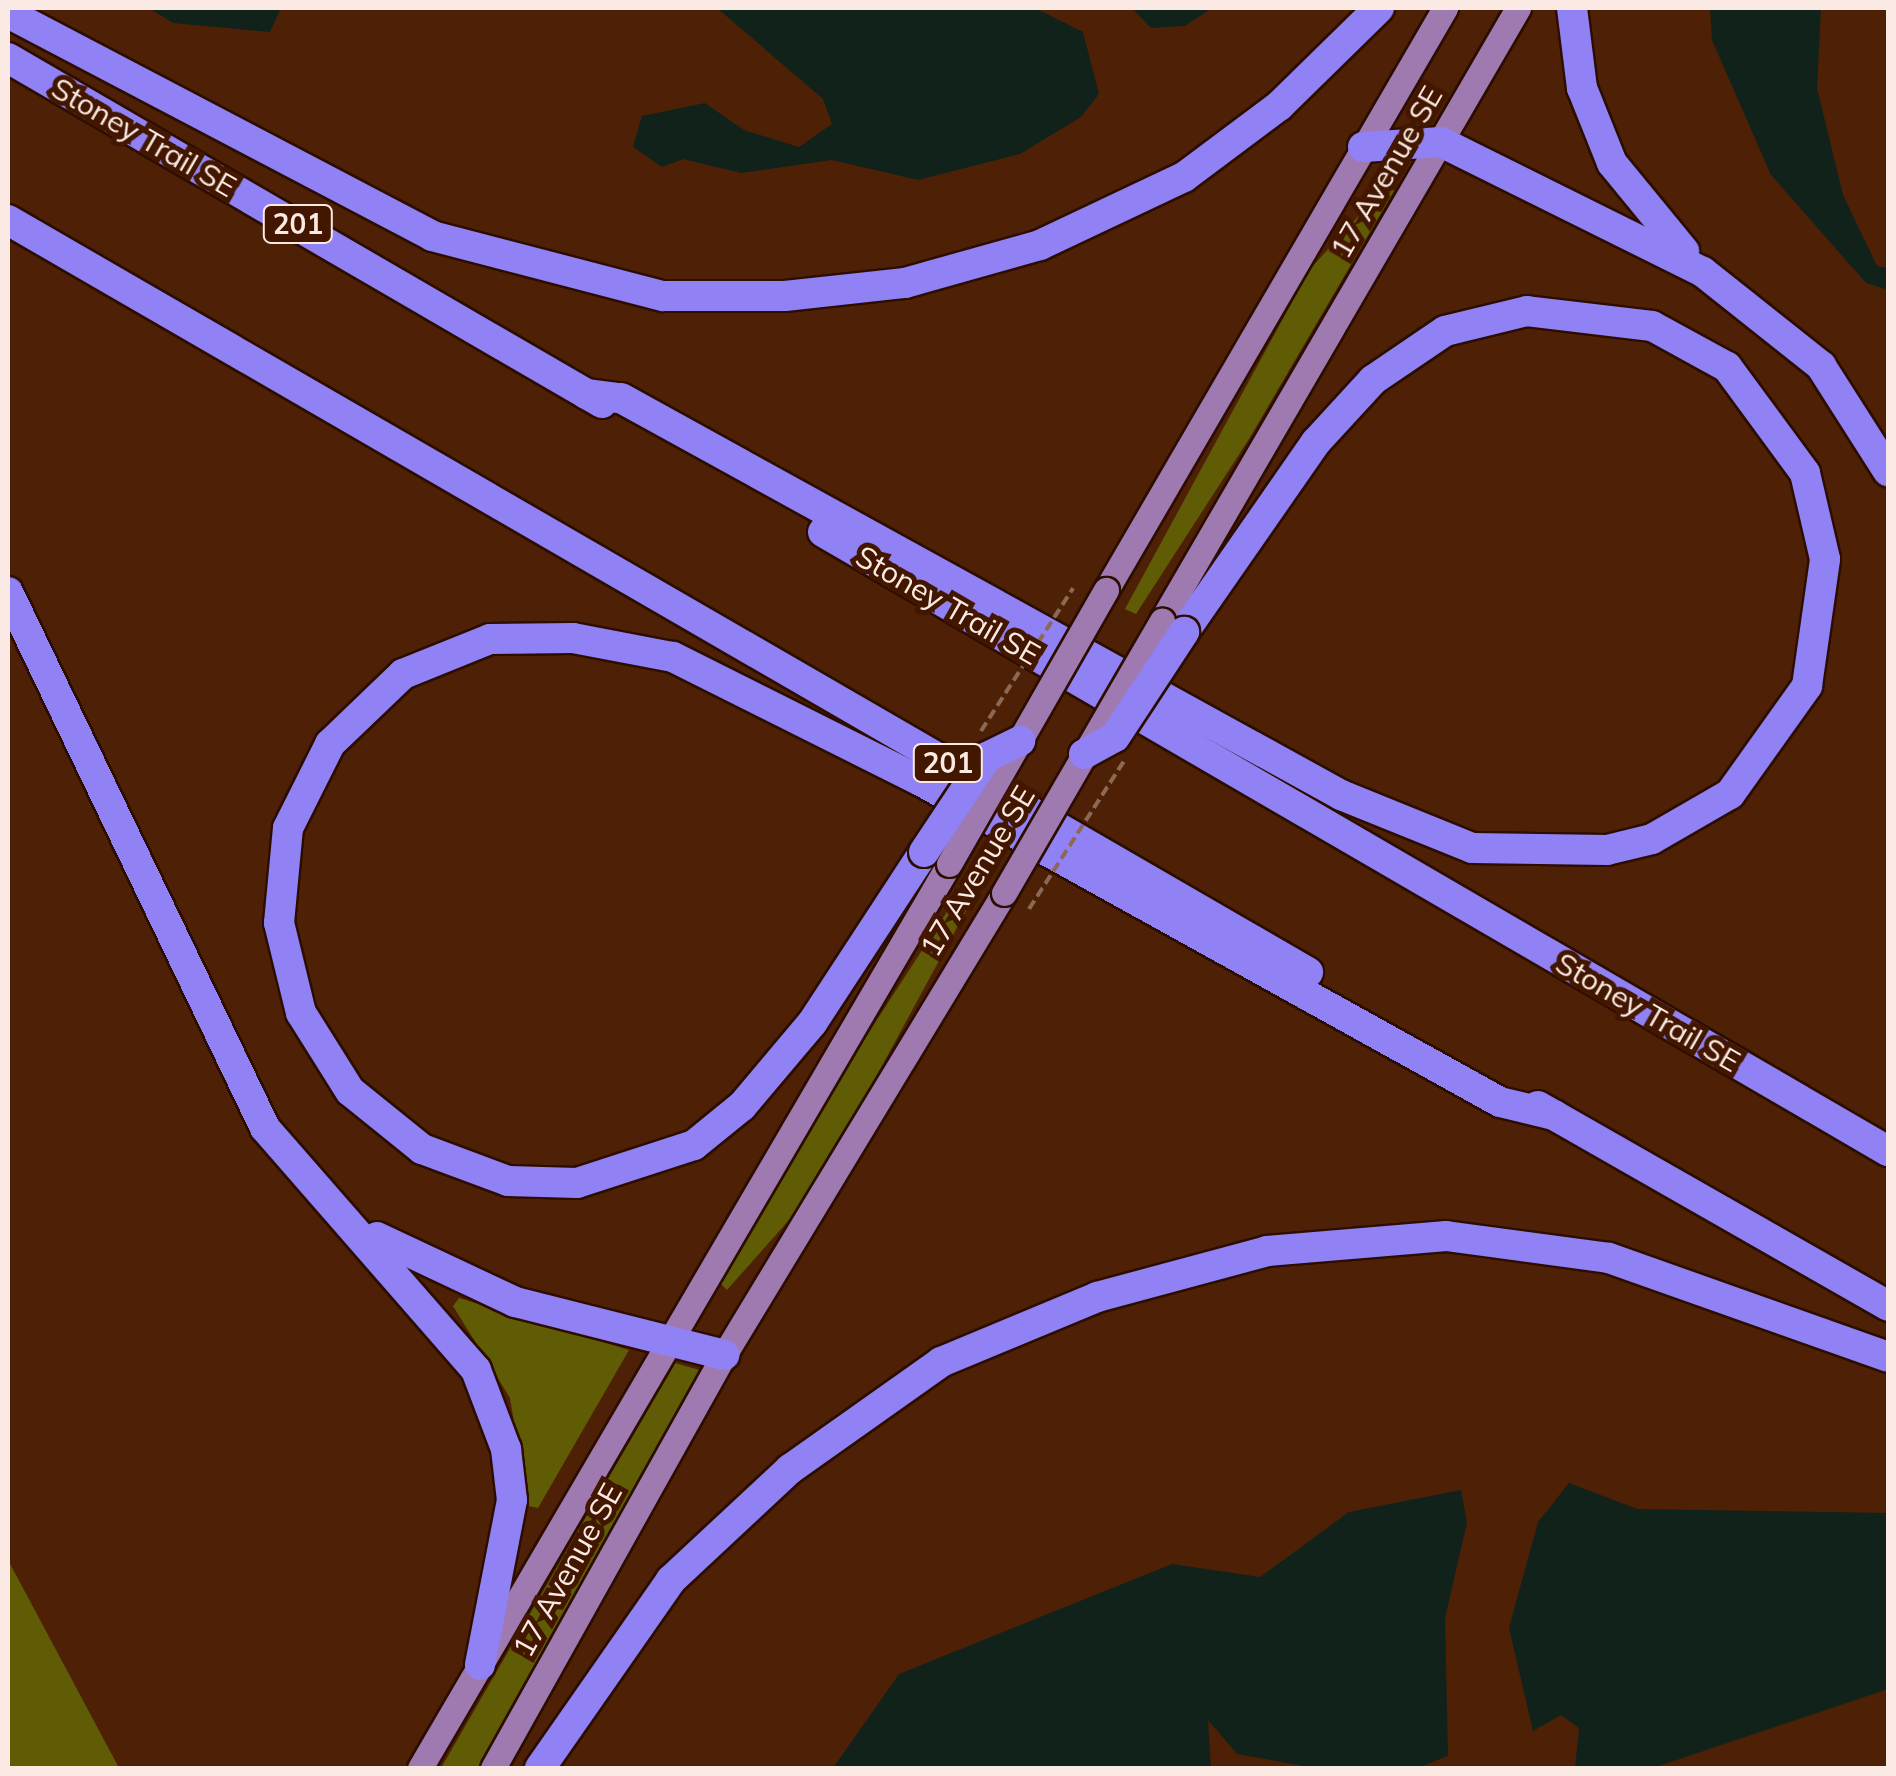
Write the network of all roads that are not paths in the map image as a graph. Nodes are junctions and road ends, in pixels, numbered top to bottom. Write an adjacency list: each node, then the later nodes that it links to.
1 (1378, 8): 5 (highway)
2 (1444, 8): 8 (main road, 17 Avenue SE)
3 (1518, 8): 7 (main road, 17 Avenue SE)
4 (1572, 8): 10 (highway)
5 (8, 13)
6 (8, 58): 11 (highway, Stoney Trail SE / 201)
7 (1441, 142): 8 (highway); 10 (highway); 14 (main road, 17 Avenue SE)
8 (1363, 147): 15 (main road, 17 Avenue SE, bridge)
9 (8, 220): 18 (highway, 201)
10 (1703, 272): 12 (highway)
11 (586, 394): 14 (highway); 19 (highway, Stoney Trail SE / 201)
12 (1888, 471)
13 (8, 592): 20 (highway)
14 (1173, 626): 16 (highway, bridge)
15 (1020, 741): 17 (highway, bridge)
16 (1084, 754): 23 (main road, 17 Avenue SE, bridge)
17 (936, 858): 18 (highway); 22 (main road, 17 Avenue SE)
18 (1554, 1115): 21 (highway, 201)
19 (1888, 1151)
20 (337, 1211): 22 (highway); 25 (highway)
21 (1888, 1306)
22 (666, 1344): 23 (highway); 25 (main road, 17 Avenue SE)
23 (724, 1355): 27 (main road, 17 Avenue SE)
24 (1888, 1356): 28 (highway)
25 (480, 1665): 26 (main road, 17 Avenue SE)
26 (420, 1768)
27 (493, 1768)
28 (540, 1768)

